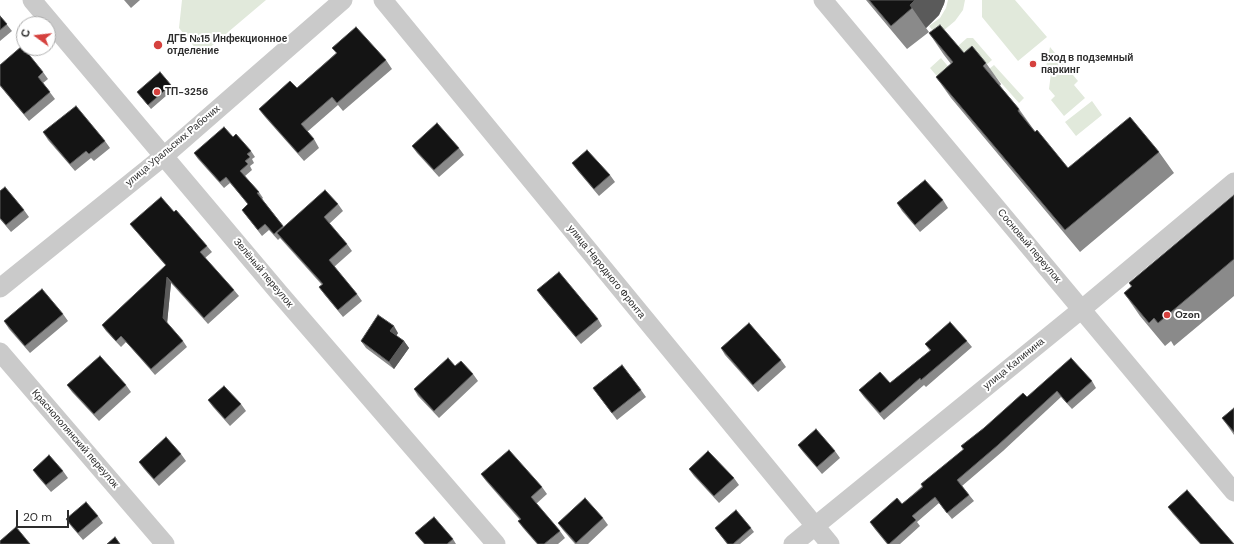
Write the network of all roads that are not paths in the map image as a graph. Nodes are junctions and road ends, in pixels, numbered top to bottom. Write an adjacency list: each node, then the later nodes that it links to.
1 (32, 0): 5 (street, Зелёный переулок)
2 (343, 0): 5 (street, улица Уральских Рабочих)
3 (383, 0): 11 (street, улица Народного Фронта)
4 (823, 0): 8 (street, Сосновый переулок)
5 (164, 156): 7 (street, улица Уральских Рабочих); 13 (street, Зелёный переулок)
6 (1234, 182): 8 (street, улица Калинина)
7 (0, 288)
8 (1082, 309): 10 (street, Сосновый переулок); 11 (street, улица Калинина)
9 (0, 352): 12 (street, Краснополянский переулок)
10 (1234, 492)
11 (815, 526): 14 (street, улица Калинина); 15 (street, улица Народного Фронта)
12 (165, 544)
13 (496, 544)
14 (793, 544)
15 (830, 544)

